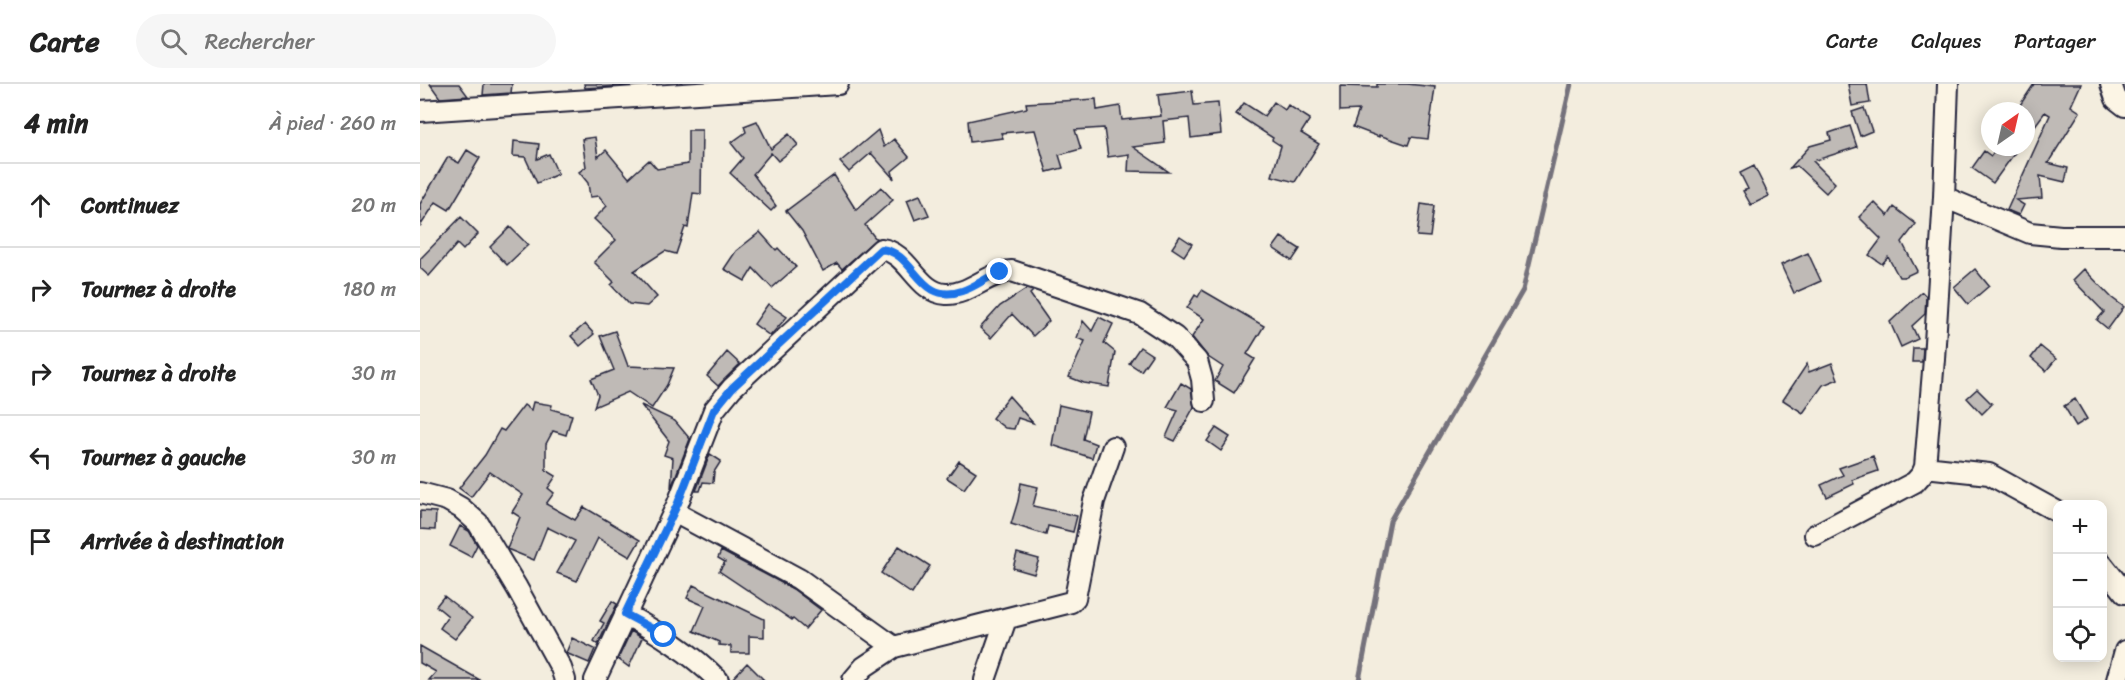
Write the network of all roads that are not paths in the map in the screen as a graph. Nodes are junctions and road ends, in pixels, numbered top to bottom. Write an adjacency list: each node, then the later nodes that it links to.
1 (838, 84): 4 (street)
2 (1948, 84): 7 (street)
3 (2111, 84): 5 (street)
4 (729, 88): 6 (street)
5 (2125, 106)
6 (420, 111)
7 (1944, 197): 8 (street); 11 (street)
8 (2125, 236)
9 (1204, 401): 14 (street)
10 (1113, 447): 19 (street)
11 (1925, 466): 13 (street); 15 (street)
12 (420, 493): 22 (street)
13 (2053, 509)
14 (675, 512): 18 (street); 20 (street)
15 (1815, 535)
16 (2107, 569): 17 (street)
17 (2125, 593)
18 (625, 614): 23 (street); 24 (street)
19 (1006, 619): 20 (street); 26 (street)
20 (894, 647): 25 (street)
21 (2125, 651): 27 (street)
22 (566, 680)
23 (595, 680)
24 (718, 680)
25 (853, 680)
26 (985, 680)
27 (2117, 680)

